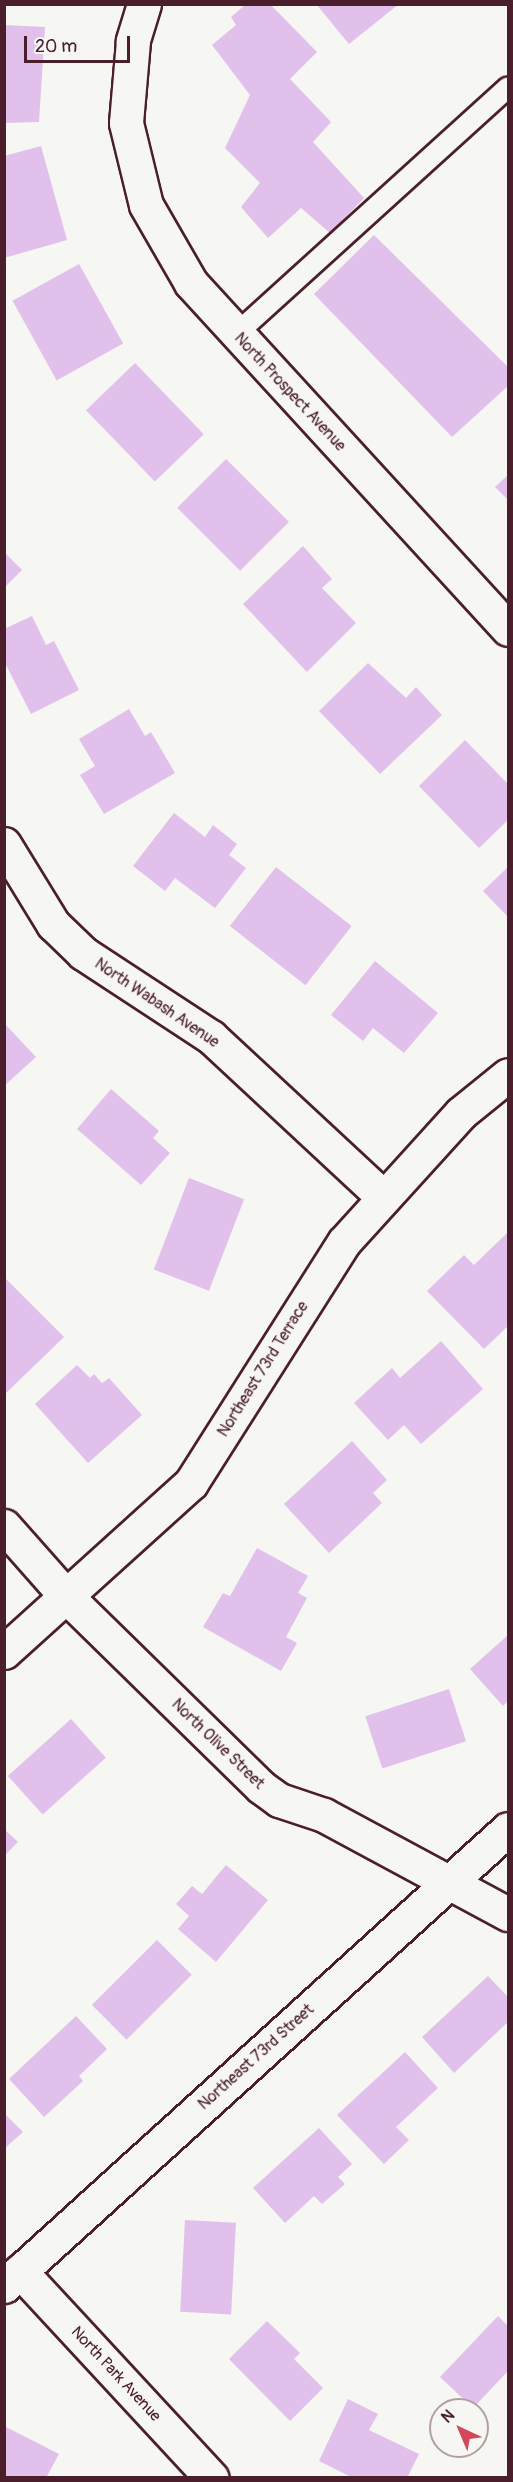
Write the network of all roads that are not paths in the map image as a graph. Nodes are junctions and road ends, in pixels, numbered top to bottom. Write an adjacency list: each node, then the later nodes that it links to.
1 (144, 4): 3 (street, North Prospect Avenue)
2 (508, 87): 3 (lane)
3 (236, 334): 4 (street, North Prospect Avenue)
4 (508, 629)
5 (4, 844): 7 (street, North Wabash Avenue)
6 (508, 1075): 7 (street, Northeast 73rd Terrace)
7 (382, 1196): 9 (street, Northeast 73rd Terrace)
8 (4, 1526): 9 (street, North Olive Street)
9 (66, 1596): 10 (street, Northeast 73rd Terrace); 12 (street, North Olive Street)
10 (4, 1652)
11 (508, 1829): 12 (street, Northeast 73rd Street)
12 (448, 1883): 13 (street, North Olive Street); 14 (street, Northeast 73rd Street)
13 (508, 1914)
14 (12, 2279): 15 (street, North Park Avenue)
15 (212, 2478)

